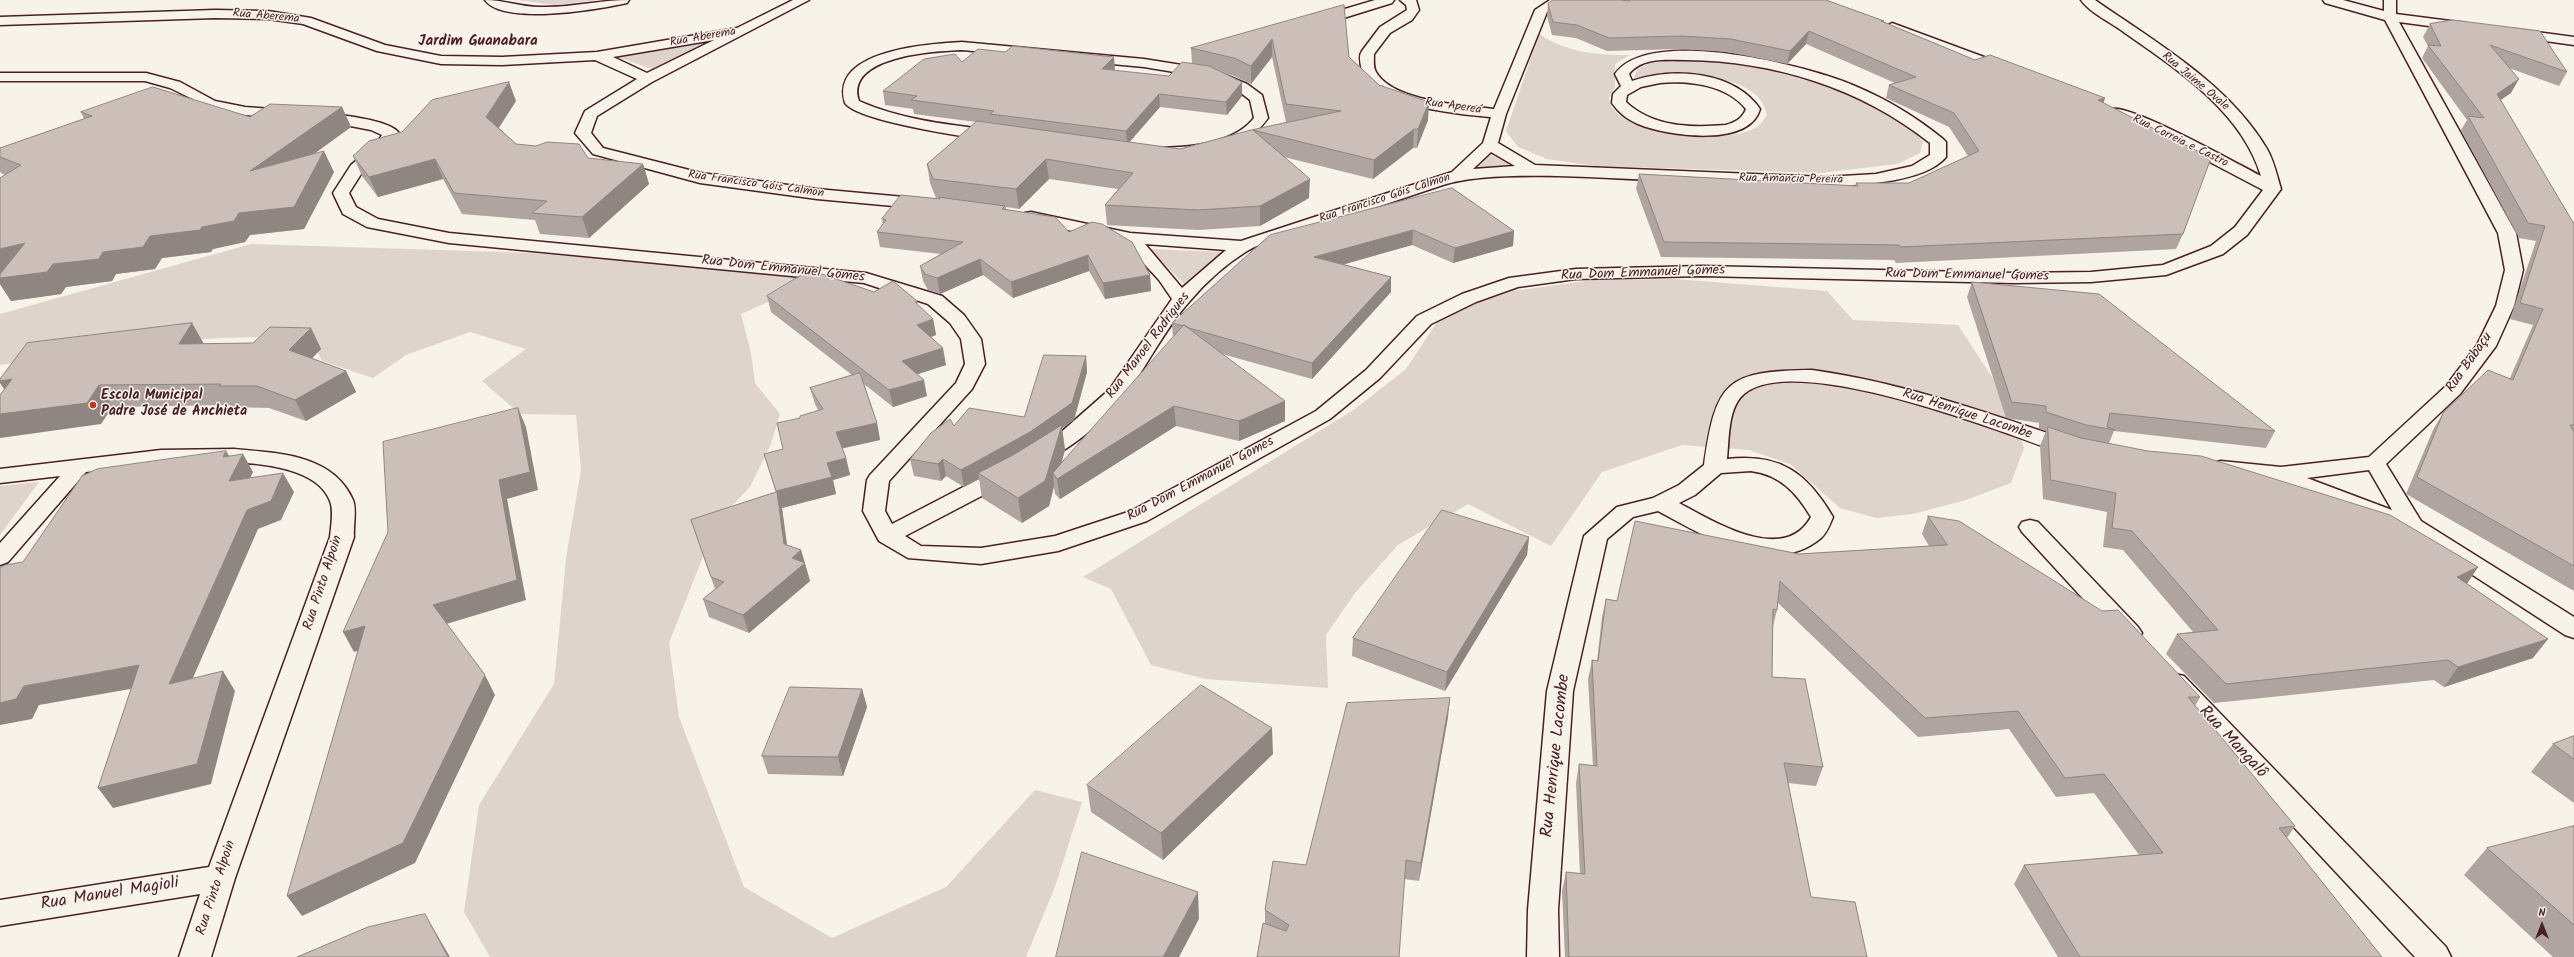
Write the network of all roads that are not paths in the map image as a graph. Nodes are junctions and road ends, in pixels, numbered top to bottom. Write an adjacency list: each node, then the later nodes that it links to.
1 (491, 0): 2 (street)
2 (623, 0)
3 (803, 0): 14 (street, Rua Aberema)
4 (1388, 0): 12 (street)
5 (1406, 0): 25 (street, Rua Apereá)
6 (1560, 0): 25 (street, Rua Francisco Góis Calmon)
7 (2087, 0): 29 (street, Rua Jaime Ovale)
8 (2329, 0): 9 (street)
9 (2390, 8): 13 (street); 36 (street, Rua Babaçu)
10 (1875, 21): 20 (street)
11 (0, 22): 18 (street, Rua Aberema)
12 (1306, 25)
13 (2483, 29)
14 (742, 31): 18 (street, Rua Aberema); 22 (street, Rua Francisco Góis Calmon)
15 (2498, 31): 16 (street)
16 (2574, 41)
17 (1188, 55): 19 (street)
18 (597, 56): 22 (street, Rua Aberema)
19 (1144, 63): 19 (street)
20 (2022, 76)
21 (0, 77): 45 (street, Rua Dom Emmanuel Gomes)
22 (647, 79): 30 (street, Rua Francisco Góis Calmon)
23 (1628, 86): 23 (street); 27 (street, Rua Amancio Pereira)
24 (2107, 108): 29 (street, Rua Correia e Castro)
25 (1499, 114): 26 (street, Rua Francisco Góis Calmon)
26 (1490, 145): 27 (street, Rua Amancio Pereira); 28 (street, Rua Francisco Góis Calmon)
27 (1532, 170): 28 (street, Rua Amancio Pereira)
28 (1458, 176): 33 (street, Rua Francisco Góis Calmon)
29 (2273, 189): 45 (street, Rua Dom Emmanuel Gomes)
30 (941, 205)
31 (1014, 215): 32 (street, Rua Francisco Góis Calmon)
32 (1130, 238): 33 (street, Rua Francisco Góis Calmon); 34 (street)
33 (1242, 246): 34 (street, Rua Manoel Rodrigues)
34 (1181, 299): 45 (street, Rua Manoel Rodrigues)
35 (2096, 453): 37 (street, Rua Henrique Lacombe)
36 (2374, 463): 40 (street); 43 (street)
37 (1716, 466): 42 (street, Rua Henrique Lacombe); 42 (street)
38 (2199, 466): 40 (street)
39 (79, 467): 41 (street, Rua Pinto Alpoin); 46 (street); 48 (street, Rua Pinto Alpoin)
40 (2280, 474): 43 (street)
41 (0, 476)
42 (1661, 503): 51 (street, Rua Henrique Lacombe)
43 (2413, 526): 47 (street)
44 (2030, 527): 52 (street, Rua Mangalô)
45 (887, 536)
46 (0, 557)
47 (2574, 629)
48 (220, 878): 49 (street, Rua Manuel Magioli); 50 (street, Rua Pinto Alpoin)
49 (0, 913)
50 (195, 957)
51 (1543, 957)
52 (2436, 957)

